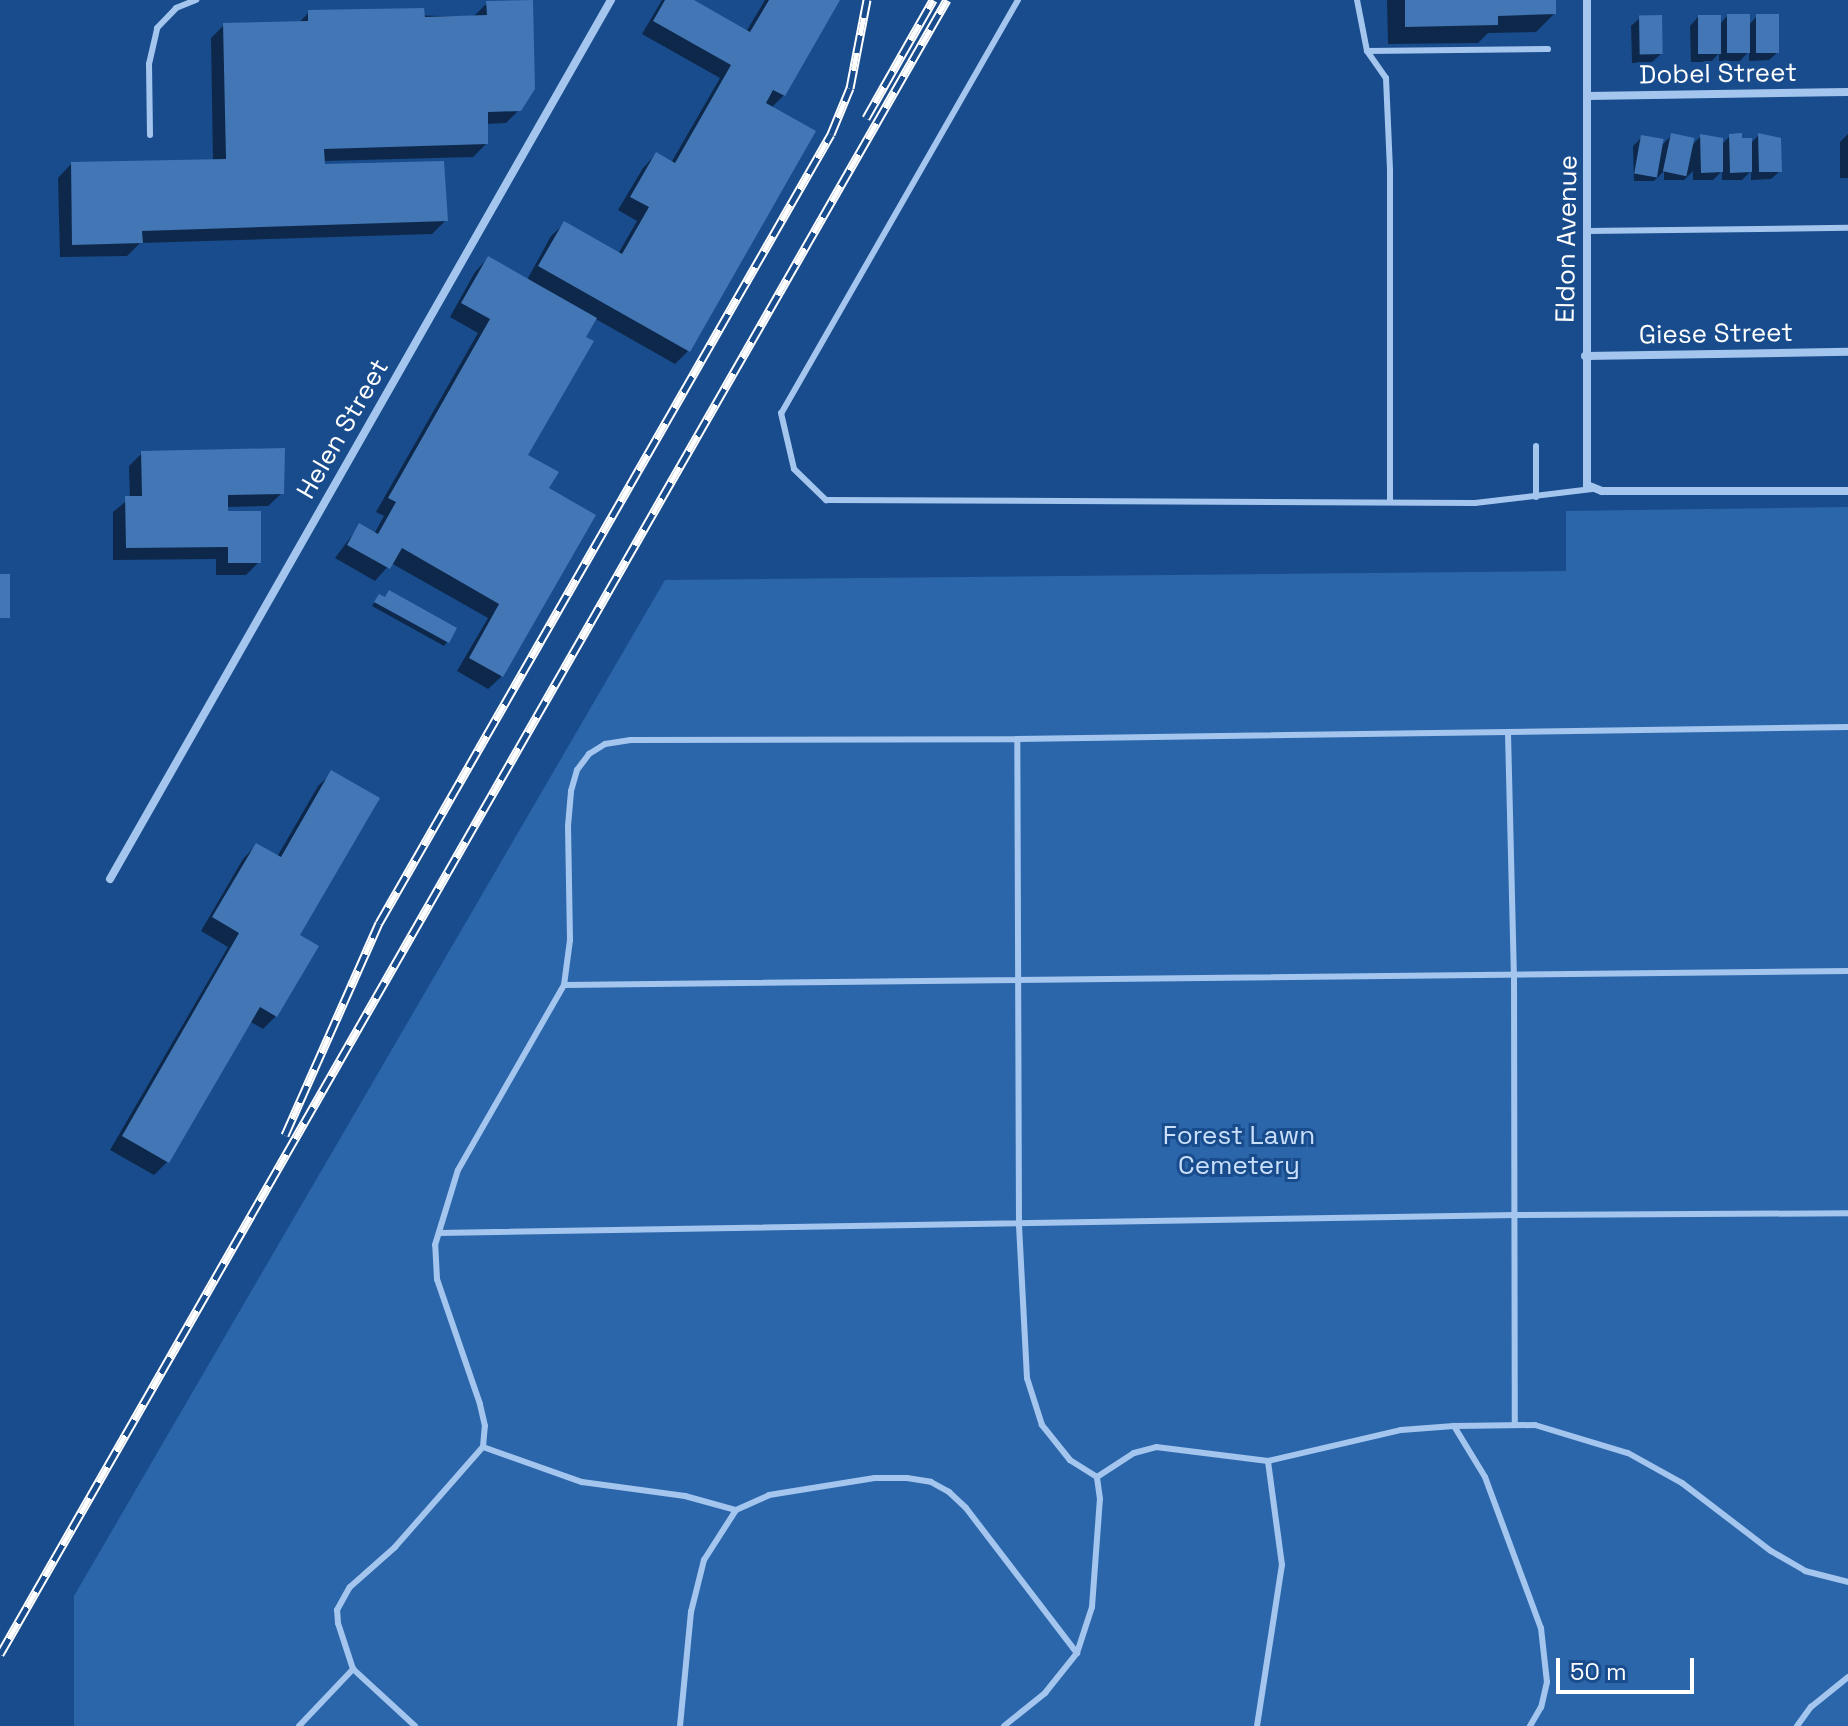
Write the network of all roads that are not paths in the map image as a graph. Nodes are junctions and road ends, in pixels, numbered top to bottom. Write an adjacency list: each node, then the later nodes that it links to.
1 (196, 0): 10 (lane)
2 (611, 0): 23 (street, Helen Street)
3 (1018, 0): 19 (lane)
4 (1357, 0): 7 (lane)
5 (1587, 0): 9 (street, Eldon Avenue)
6 (1548, 49): 7 (lane)
7 (1367, 51): 19 (lane)
8 (1848, 92): 9 (street, Dobel Street)
9 (1588, 96): 12 (street, Eldon Avenue)
10 (150, 135)
11 (1848, 228): 12 (lane)
12 (1587, 231): 14 (street, Eldon Avenue)
13 (1848, 352): 14 (street, Giese Street)
14 (1585, 356): 16 (street, Eldon Avenue)
15 (1536, 446): 18 (lane)
16 (1592, 489): 17 (street); 18 (lane)
17 (1848, 491)
18 (1536, 497): 19 (lane)
19 (1390, 501)
20 (1848, 727): 21 (lane)
21 (1508, 733): 22 (lane); 25 (lane)
22 (1017, 739): 26 (lane); 27 (lane)
23 (110, 879)
24 (1848, 971): 25 (lane)
25 (1514, 973): 26 (lane); 29 (lane)
26 (1017, 982): 27 (lane); 30 (lane)
27 (564, 985): 31 (lane)
28 (1848, 1213): 29 (lane)
29 (1516, 1215): 30 (lane); 32 (lane)
30 (1019, 1225): 31 (lane); 36 (lane)
31 (439, 1233): 34 (lane)
32 (1515, 1423): 33 (lane); 38 (lane)
33 (1454, 1426): 35 (lane); 49 (lane)
34 (483, 1447): 37 (lane); 40 (lane)
35 (1268, 1461): 36 (lane); 48 (lane)
36 (1097, 1477): 39 (lane)
37 (736, 1510): 39 (lane); 45 (lane)
38 (1848, 1582)
39 (1077, 1653): 42 (lane)
40 (353, 1669): 43 (lane); 44 (lane)
41 (1848, 1677): 50 (lane)
42 (1013, 1720): 46 (lane); 47 (lane)
43 (299, 1726)
44 (415, 1726)
45 (680, 1726)
46 (1004, 1726)
47 (1022, 1726)
48 (1257, 1726)
49 (1530, 1726)
50 (1797, 1726)

